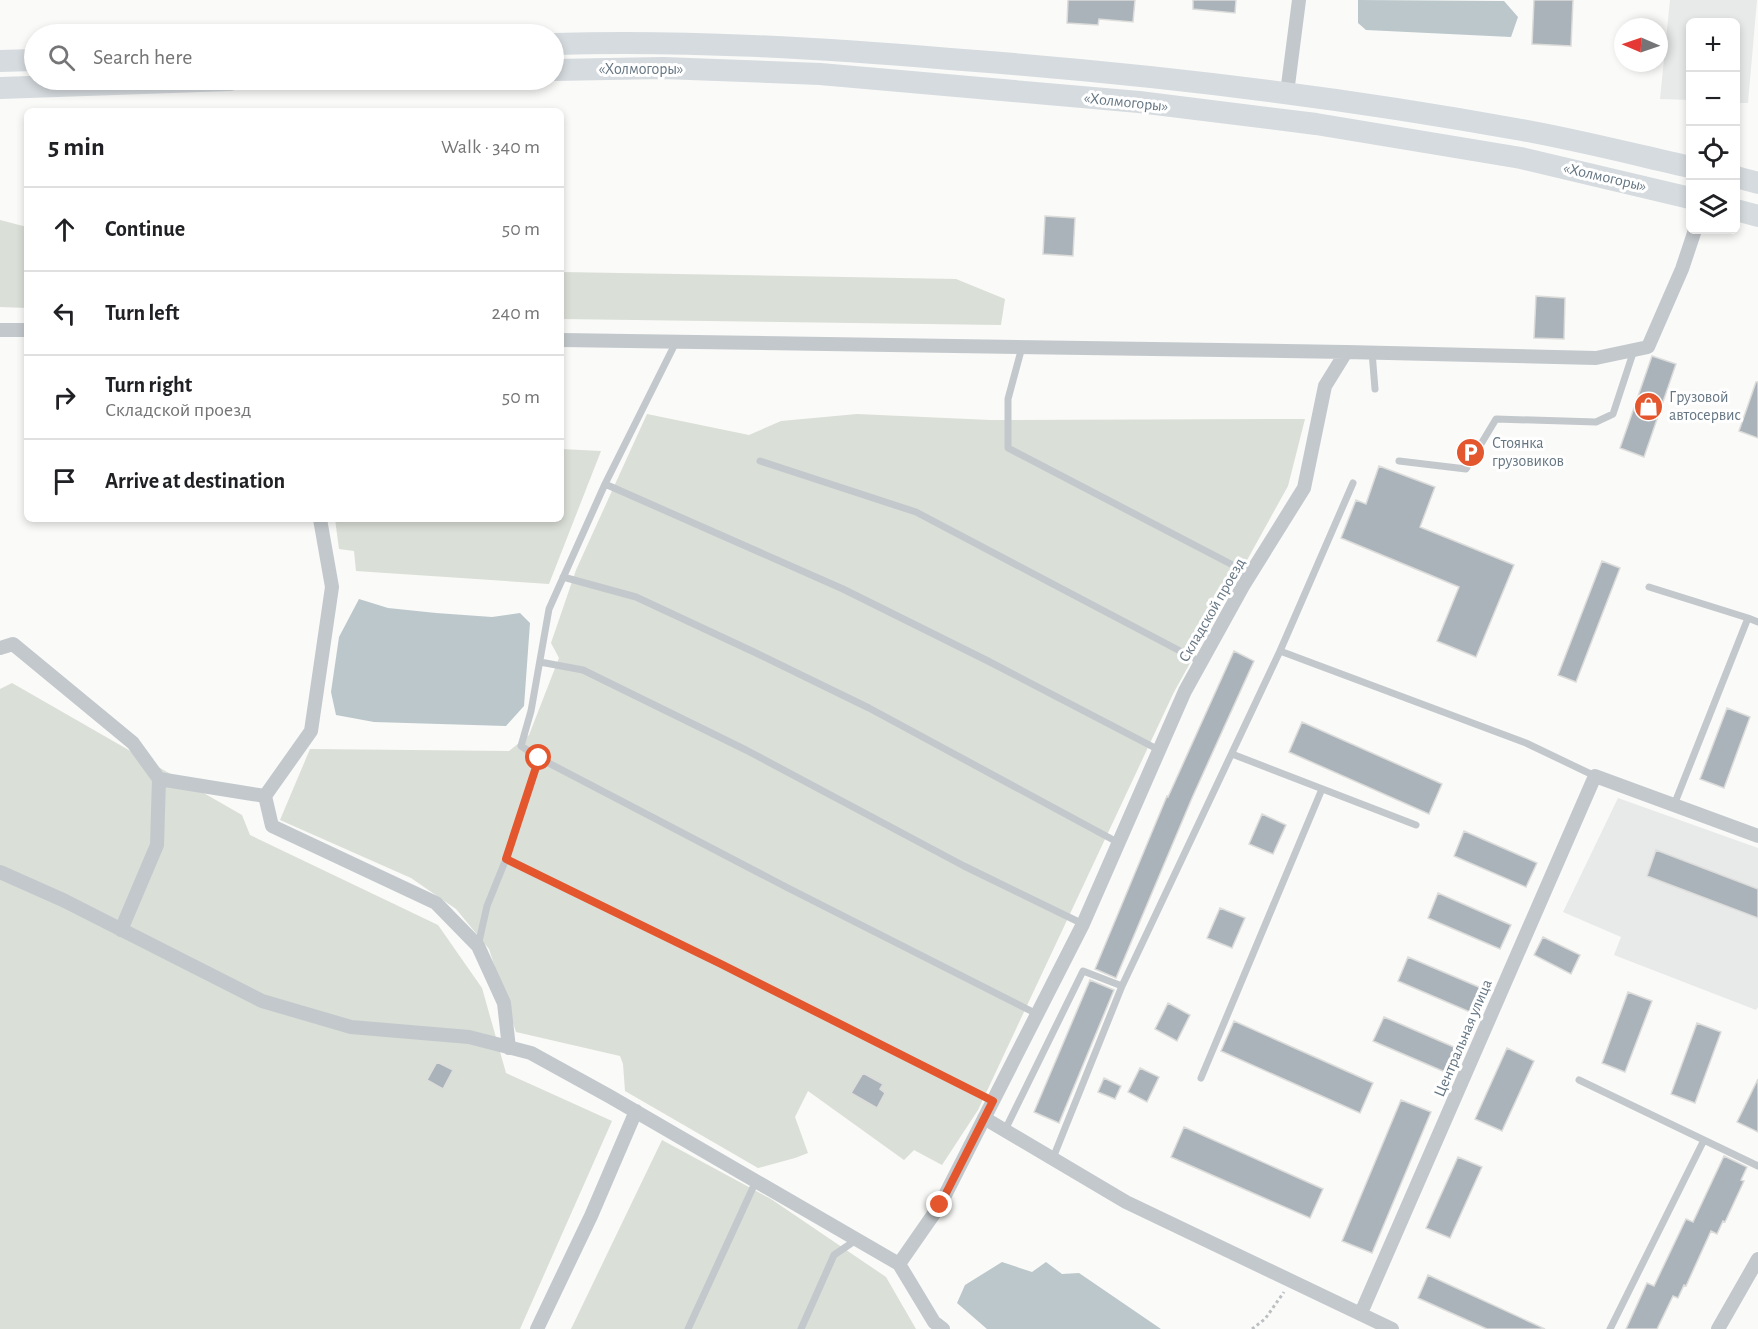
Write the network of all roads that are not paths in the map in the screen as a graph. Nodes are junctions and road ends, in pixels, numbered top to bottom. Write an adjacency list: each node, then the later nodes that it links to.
1 (1299, 0): 8 (street)
2 (564, 44): 8 (highway, «Холмогоры»)
3 (24, 60): 4 (highway)
4 (0, 61)
5 (564, 70): 12 (highway, «Холмогоры»)
6 (24, 87): 7 (highway)
7 (0, 88)
8 (1287, 93): 9 (highway, «Холмогоры»)
9 (1686, 166)
10 (1740, 178): 11 (highway)
11 (1758, 183)
12 (1686, 197)
13 (1740, 211): 14 (highway)
14 (1758, 216)
15 (1694, 234): 21 (street)
16 (0, 330): 17 (street)
17 (24, 330)
18 (564, 340): 19 (street)
19 (676, 342): 20 (street); 28 (lane)
20 (1022, 347): 22 (street); 30 (lane)
21 (1634, 350): 23 (street); 26 (lane)
22 (1346, 352): 23 (street); 30 (street, Складской проезд)
23 (1372, 352): 24 (lane)
24 (1375, 389)
25 (760, 461): 38 (lane)
26 (1399, 461)
27 (1353, 483): 36 (lane)
28 (606, 484): 31 (lane); 39 (lane)
29 (321, 522): 45 (street)
30 (1250, 574): 38 (street, Складской проезд)
31 (563, 577): 37 (lane); 49 (lane)
32 (1649, 587): 33 (lane)
33 (1748, 618): 34 (lane); 46 (lane)
34 (1758, 622)
35 (4, 644): 43 (street)
36 (1280, 651): 40 (lane); 42 (lane)
37 (540, 662): 41 (lane); 52 (lane)
38 (1202, 662): 39 (street, Складской проезд)
39 (1159, 750): 49 (street, Складской проезд)
40 (1232, 754): 44 (lane); 55 (lane)
41 (539, 758): 50 (lane); 56 (lane)
42 (1595, 776): 46 (street); 71 (street, Центральная улица)
43 (159, 779): 45 (street); 53 (street)
44 (1322, 789): 47 (lane); 58 (lane)
45 (265, 796): 54 (street)
46 (1674, 805): 48 (street)
47 (1416, 825)
48 (1758, 836)
49 (1119, 843): 52 (street, Складской проезд)
50 (506, 859): 54 (lane); 60 (lane)
51 (0, 872): 53 (street)
52 (1083, 924): 56 (street, Складской проезд)
53 (121, 930): 57 (street)
54 (478, 946): 57 (street)
55 (1122, 986): 63 (lane); 65 (lane)
56 (1037, 1014): 60 (street, Складской проезд)
57 (509, 1047): 61 (street)
58 (1201, 1078)
59 (1579, 1080): 64 (lane)
60 (993, 1101): 62 (street, Складской проезд)
61 (636, 1111): 67 (street); 73 (street)
62 (984, 1118): 63 (street); 70 (street, Складской проезд)
63 (1005, 1130): 65 (street)
64 (1704, 1140): 66 (lane); 77 (lane)
65 (1053, 1158): 71 (street)
66 (1758, 1166)
67 (756, 1181): 68 (street); 74 (lane)
68 (855, 1240): 70 (street); 75 (lane)
69 (1758, 1259): 78 (street)
70 (899, 1264): 72 (street)
71 (1361, 1313): 76 (street)
72 (934, 1327)
73 (537, 1329)
74 (688, 1329)
75 (801, 1329)
76 (1392, 1329)
77 (1610, 1329)
78 (1718, 1329)

